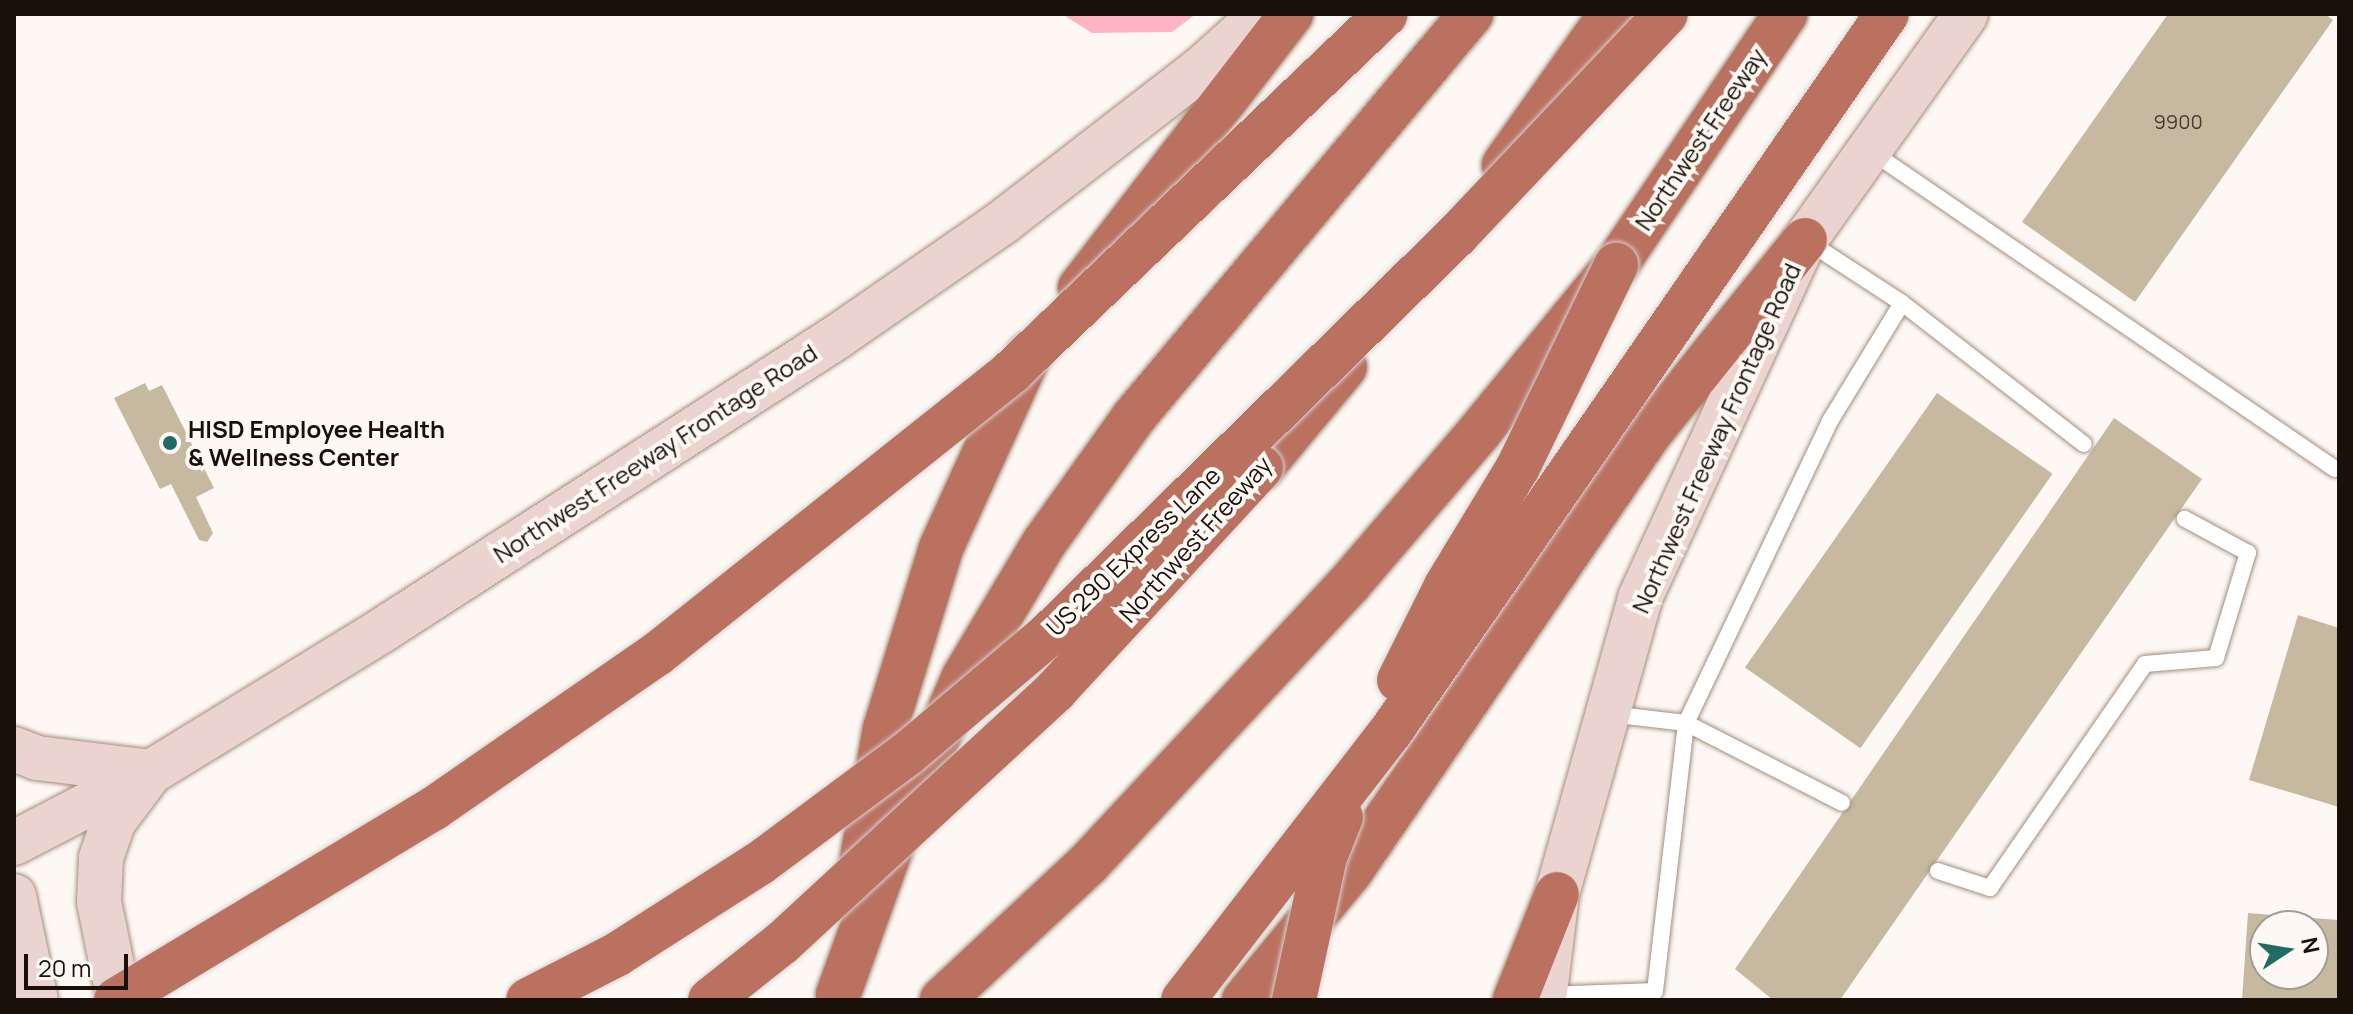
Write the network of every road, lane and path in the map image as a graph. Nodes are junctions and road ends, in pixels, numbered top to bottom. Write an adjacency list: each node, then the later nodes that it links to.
1 (1262, 14): 20 (main road, Northwest Freeway Frontage Road)
2 (1291, 14): 26 (highway)
3 (1386, 14): 29 (highway, bridge)
4 (1471, 14): 26 (highway)
5 (1611, 14): 31 (highway, Northwest Freeway, bridge)
6 (1666, 14): 30 (highway, US 290 Express Lane, bridge)
7 (1785, 14): 12 (highway, Northwest Freeway)
8 (1887, 14): 33 (highway, bridge)
9 (1966, 14): 10 (main road, Northwest Freeway Frontage Road)
10 (1872, 152): 11 (main road, Northwest Freeway Frontage Road); 15 (lane)
11 (1805, 240): 13 (lane); 17 (main road, Northwest Freeway Frontage Road); 34 (highway)
12 (1616, 265): 32 (highway, bridge); 35 (highway, bridge)
13 (1902, 303): 14 (lane); 18 (lane)
14 (2084, 444)
15 (2335, 469)
16 (2185, 519): 23 (lane)
17 (1607, 713): 18 (lane); 24 (main road, Northwest Freeway Frontage Road)
18 (1686, 723): 21 (lane); 27 (lane)
19 (14, 749): 20 (main road)
20 (151, 772): 22 (main road, Northwest Freeway Frontage Road); 29 (main road)
21 (1842, 803)
22 (14, 843)
23 (1938, 871)
24 (1557, 894): 27 (highway)
25 (14, 896): 28 (main road)
26 (838, 998)
27 (1535, 998)
28 (36, 1000)
29 (118, 1000)
30 (528, 1000)
31 (710, 1000)
32 (942, 1000)
33 (1183, 1000)
34 (1244, 1000)
35 (1294, 1000)

